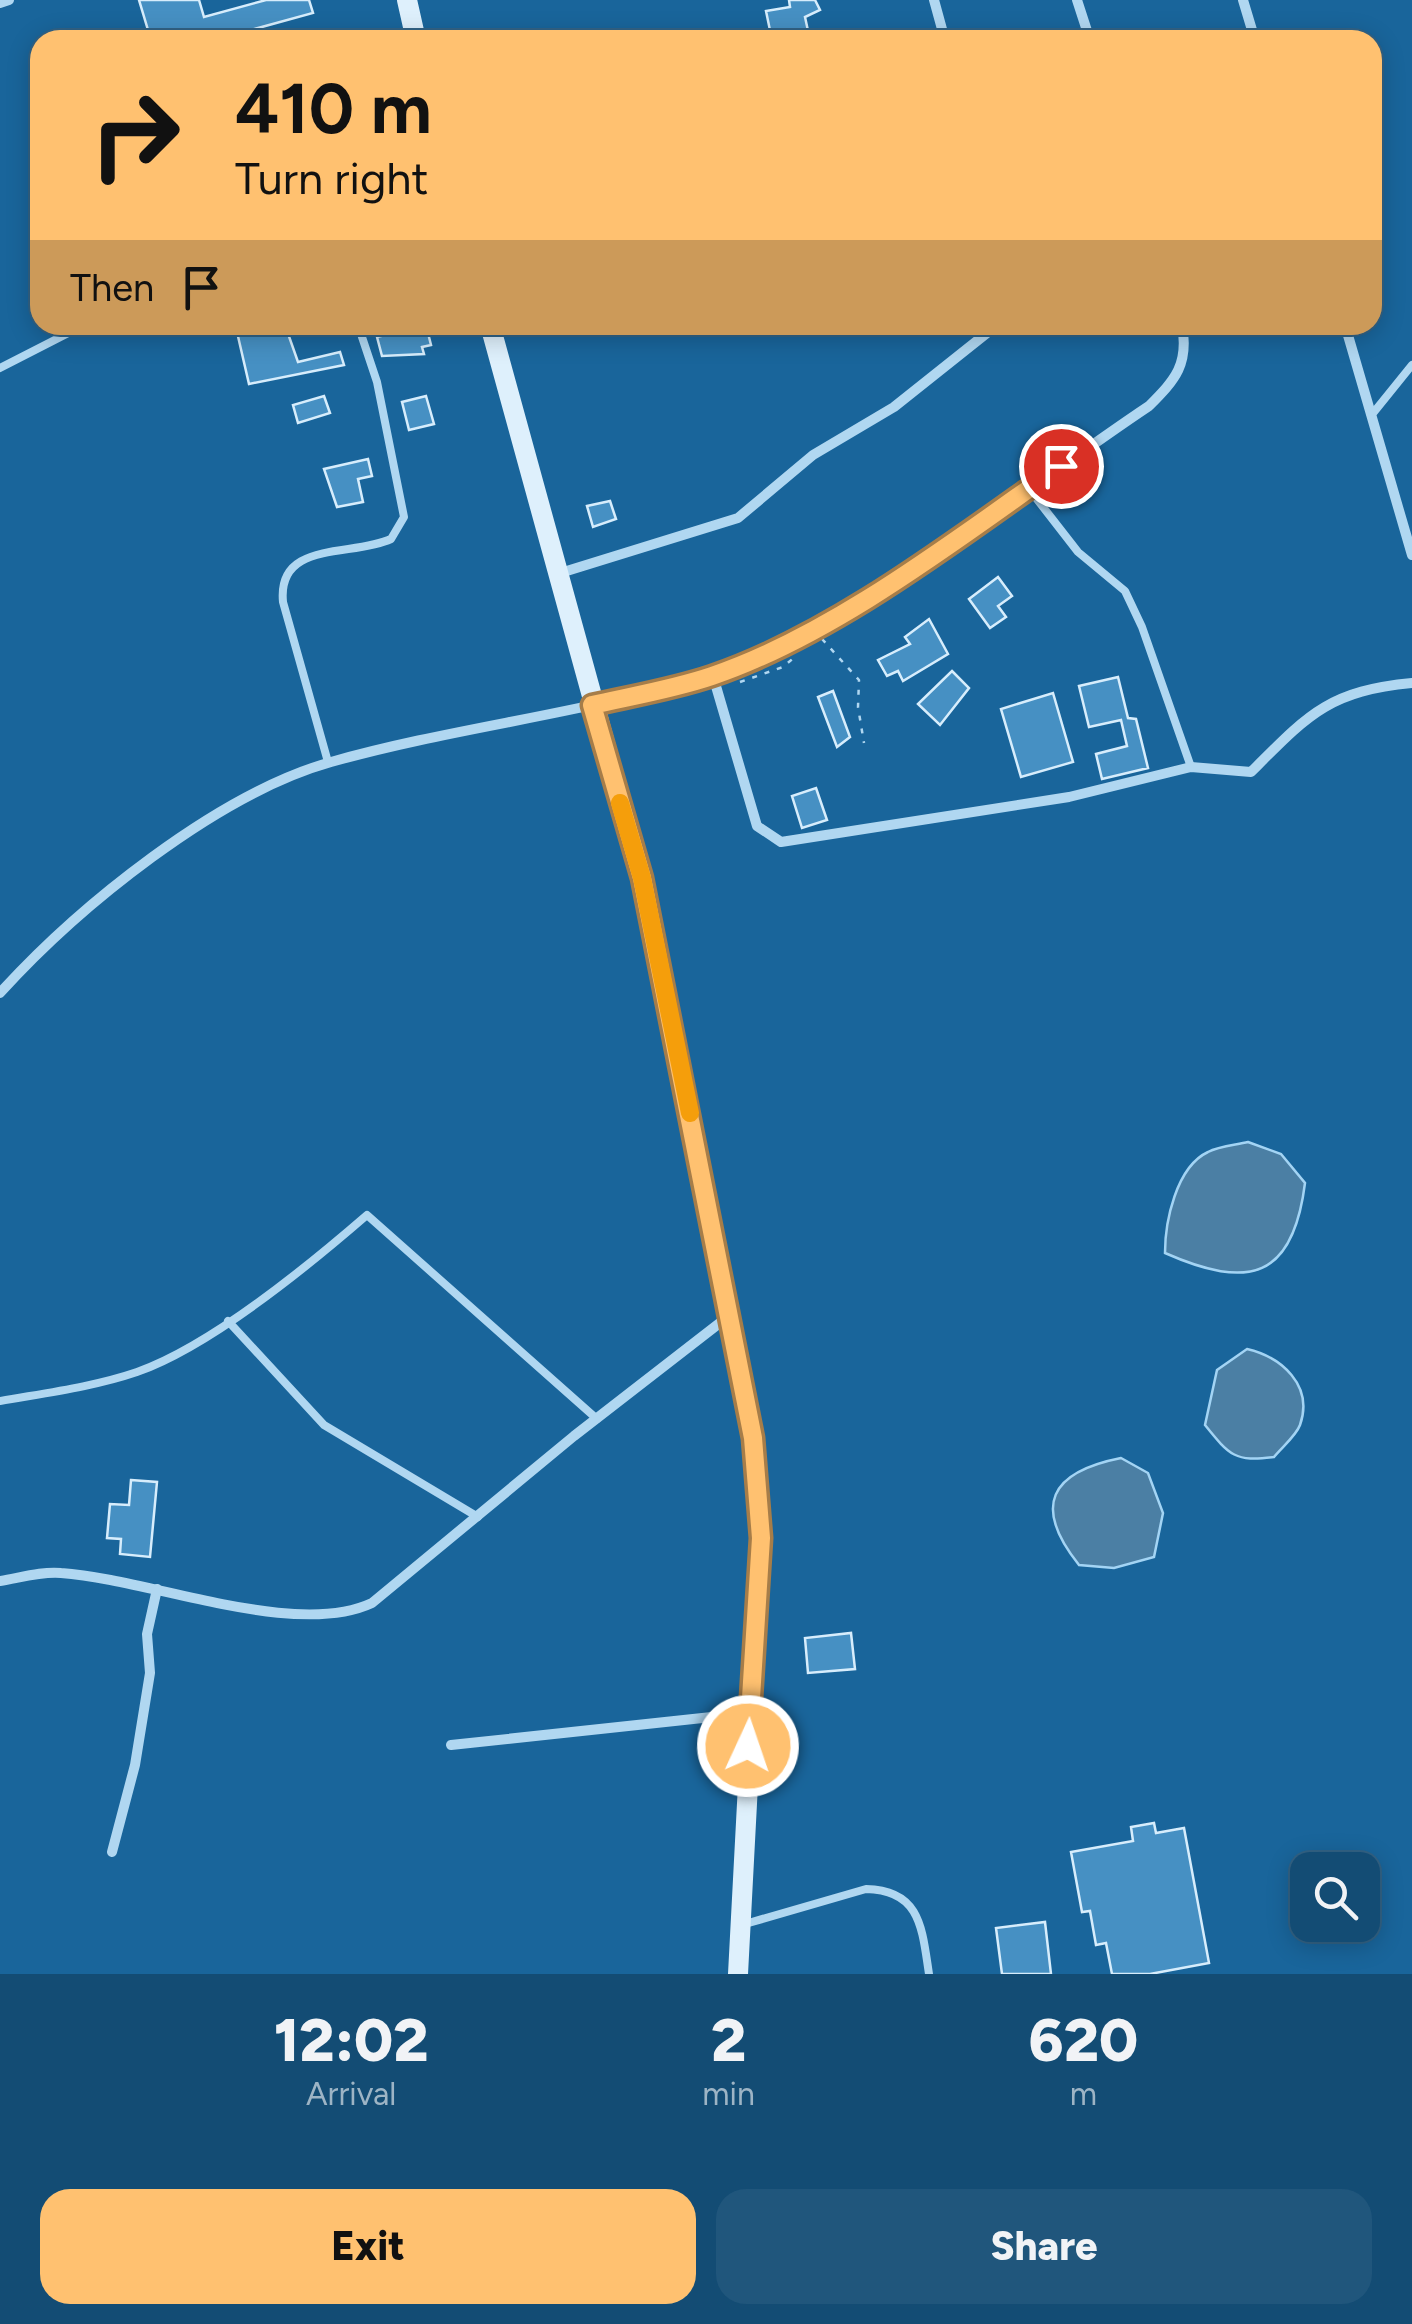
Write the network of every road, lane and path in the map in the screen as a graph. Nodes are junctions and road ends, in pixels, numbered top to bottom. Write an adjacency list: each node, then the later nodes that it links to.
1 (9, 0): 6 (street)
2 (406, 0): 7 (main road)
3 (934, 0): 8 (street)
4 (1077, 0): 9 (street)
5 (1243, 0): 10 (street)
6 (0, 2)
7 (414, 30)
8 (942, 30)
9 (1087, 30)
10 (1253, 30)
11 (64, 335): 18 (lane)
12 (361, 335): 30 (lane)
13 (493, 335): 22 (main road)
14 (984, 335): 22 (street)
15 (1183, 335): 20 (street)
16 (1349, 335): 19 (street)
17 (1412, 364): 19 (lane)
18 (0, 368)
19 (1374, 412): 21 (street)
20 (1029, 489): 25 (street); 31 (lane)
21 (1412, 555)
22 (556, 574): 28 (main road)
23 (821, 638): 29 (path)
24 (808, 647): 27 (path)
25 (713, 676): 27 (street); 28 (street)
26 (1412, 682): 31 (street)
27 (718, 694): 31 (street)
28 (592, 705): 30 (street); 33 (main road)
29 (864, 743)
30 (328, 762): 32 (street)
31 (1191, 768)
32 (0, 993)
33 (732, 1314): 36 (street); 40 (main road)
34 (228, 1320): 35 (lane); 36 (lane); 37 (lane)
35 (0, 1401)
36 (597, 1418): 37 (street)
37 (478, 1517): 39 (street)
38 (0, 1580): 39 (street)
39 (157, 1589): 42 (street)
40 (749, 1712): 41 (street); 43 (main road)
41 (451, 1745)
42 (112, 1852)
43 (741, 1925): 44 (main road); 45 (lane)
44 (738, 1974)
45 (930, 1974)

